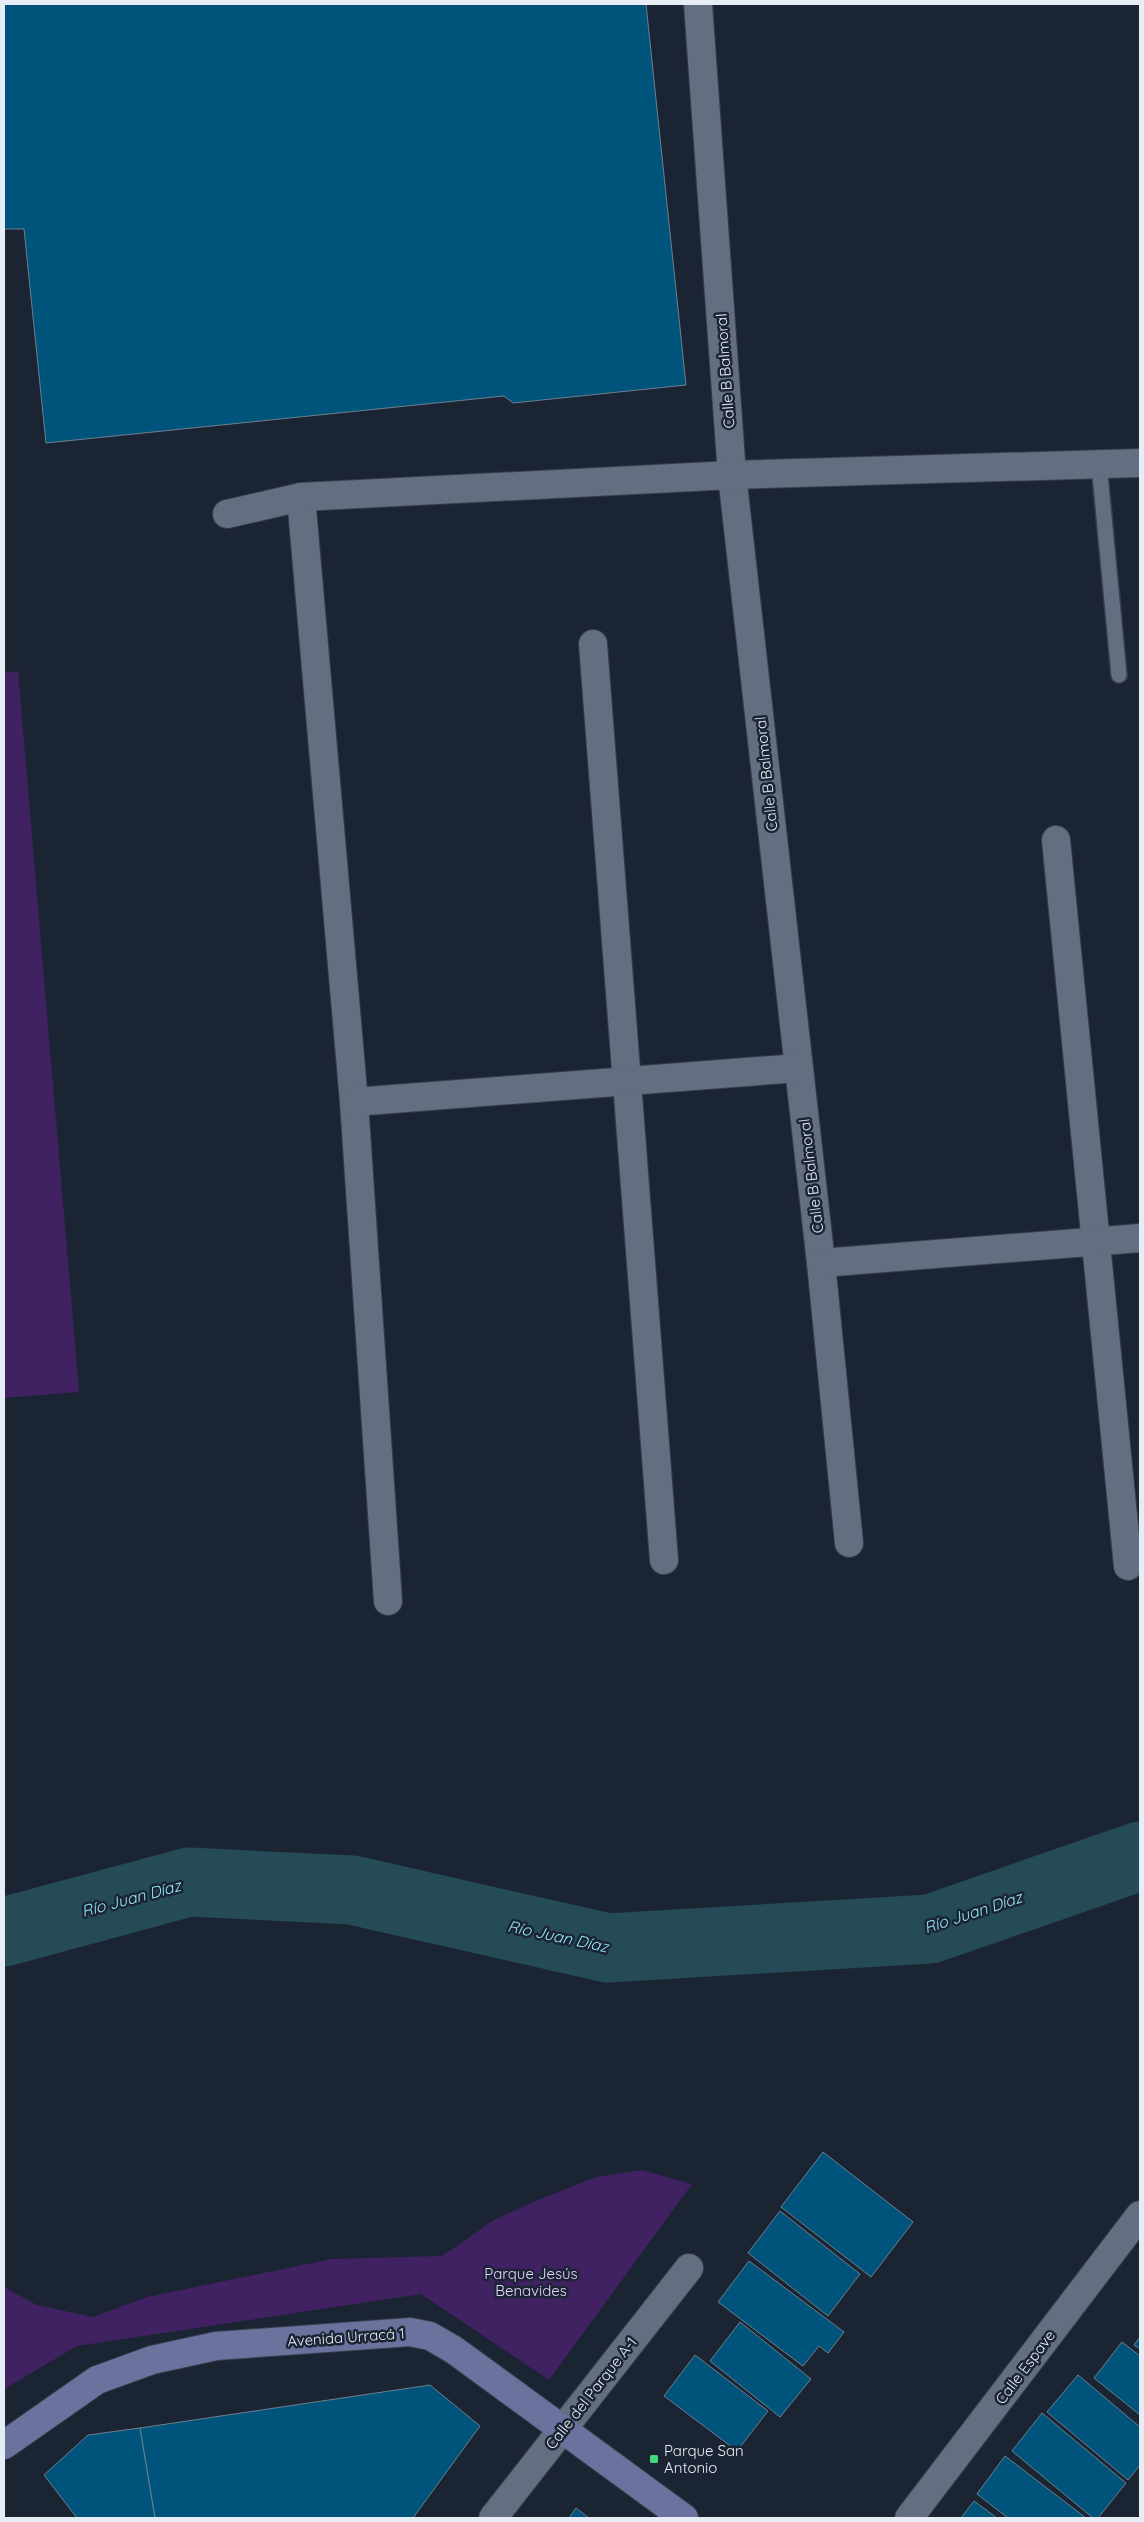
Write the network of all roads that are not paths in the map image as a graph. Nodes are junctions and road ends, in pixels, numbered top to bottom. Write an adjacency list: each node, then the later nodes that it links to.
1 (698, 4): 4 (street, Calle B Balmoral)
2 (1140, 463): 3 (street)
3 (1099, 464): 4 (street); 8 (lane)
4 (732, 475): 5 (street); 10 (street, Calle B Balmoral)
5 (301, 496): 6 (street); 12 (street)
6 (227, 514)
7 (593, 644): 11 (street)
8 (1119, 675)
9 (1056, 840): 14 (street)
10 (798, 1068): 11 (street); 15 (street, Calle B Balmoral)
11 (628, 1082): 12 (street); 17 (street)
12 (354, 1102): 19 (street)
13 (1140, 1238): 14 (street)
14 (1097, 1242): 15 (street); 18 (street)
15 (821, 1263): 16 (street, Calle B Balmoral)
16 (849, 1542)
17 (664, 1560)
18 (1128, 1566)
19 (388, 1601)
20 (1140, 2215): 26 (street, Calle Espave)
21 (689, 2268): 22 (street, Calle del Parque A-1)
22 (562, 2428): 23 (street, Avenida Urracá 1); 24 (street, Calle del Parque A-1); 25 (street, Avenida Urracá 1)
23 (4, 2445)
24 (493, 2518)
25 (684, 2518)
26 (909, 2518)

